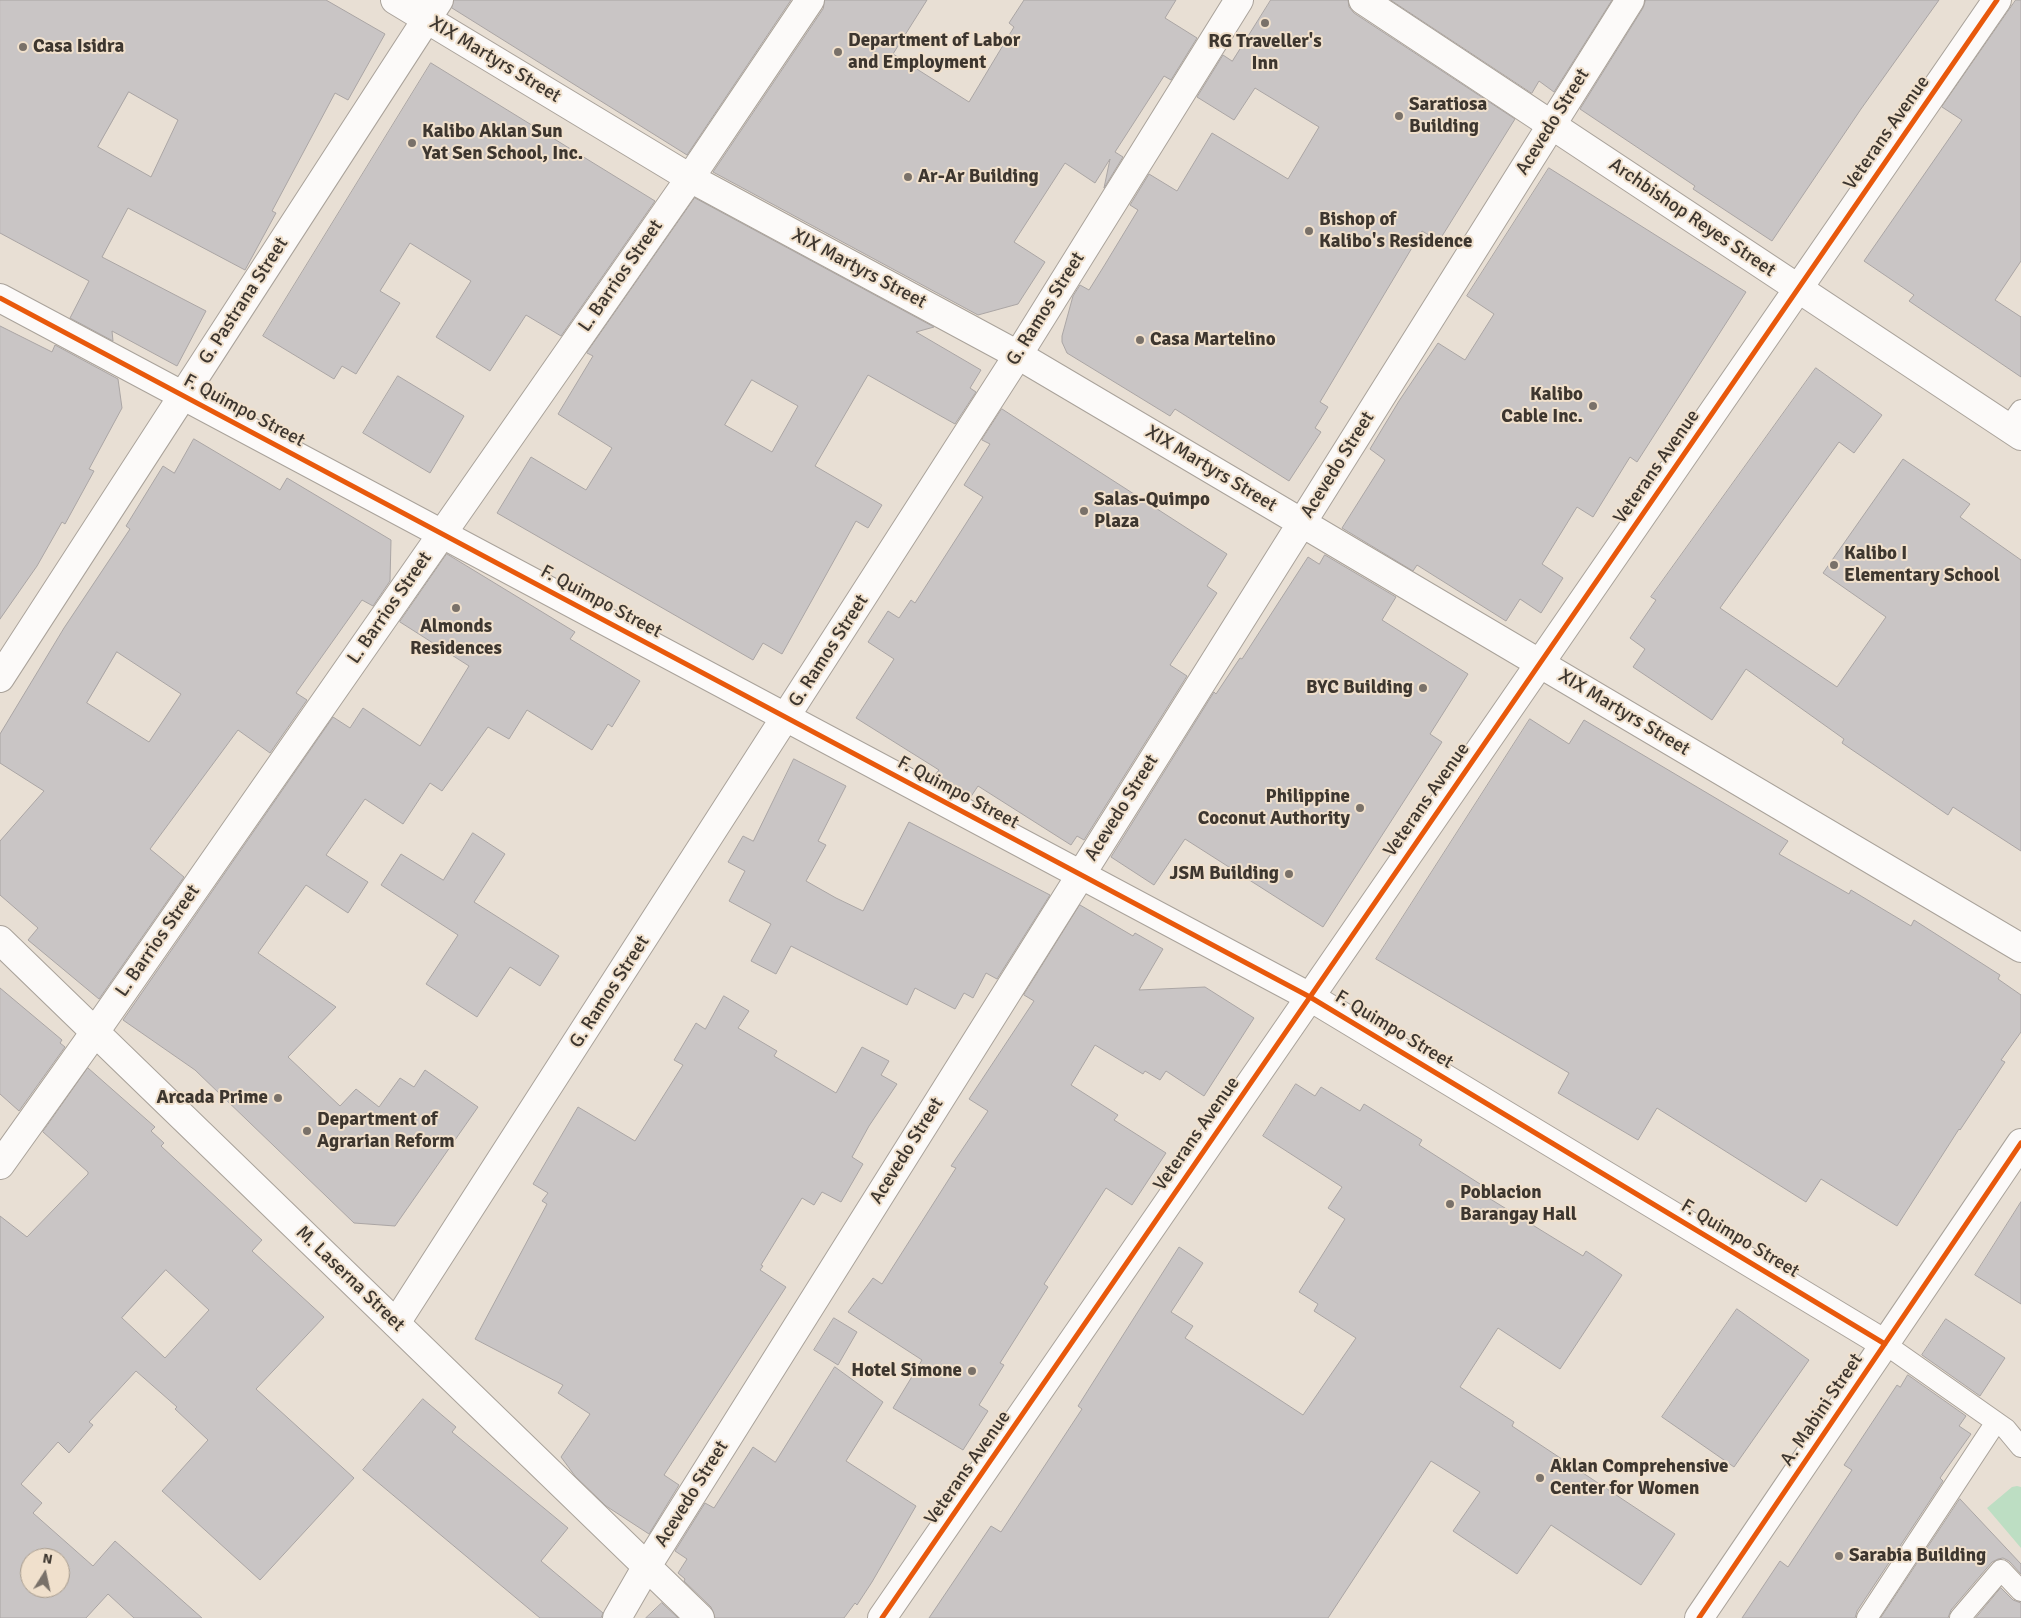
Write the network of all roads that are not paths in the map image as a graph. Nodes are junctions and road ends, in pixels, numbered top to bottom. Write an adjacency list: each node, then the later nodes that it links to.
1 (395, 0): 7 (street, XIX Martyrs Street)
2 (810, 0): 9 (street, L. Barrios Street)
3 (1239, 0): 12 (street, G. Ramos Street)
4 (1363, 0): 8 (street, Archbishop Reyes Street)
5 (1630, 0): 8 (street, Acevedo Street)
6 (1997, 0): 10 (street, Veterans Avenue)
7 (432, 10): 9 (street, XIX Martyrs Street); 13 (street, G. Pastrana Street)
8 (1552, 125): 10 (street, Archbishop Reyes Street); 15 (street, Acevedo Street)
9 (690, 178): 12 (street, XIX Martyrs Street); 16 (street, L. Barrios Street)
10 (1798, 289): 14 (street, Archbishop Reyes Street); 17 (street, Veterans Avenue)
11 (0, 298): 13 (street, F. Quimpo Street)
12 (1018, 355): 15 (street, XIX Martyrs Street); 19 (street, G. Ramos Street)
13 (183, 396): 16 (street, F. Quimpo Street); 18 (street, G. Pastrana Street)
14 (2017, 425)
15 (1302, 523): 17 (street, XIX Martyrs Street); 20 (street, Acevedo Street)
16 (441, 534): 19 (street, F. Quimpo Street); 24 (street, L. Barrios Street)
17 (1540, 663): 22 (street, XIX Martyrs Street); 23 (street, Veterans Avenue)
18 (0, 678)
19 (786, 718): 20 (street, F. Quimpo Street); 27 (street, G. Ramos Street)
20 (1080, 875): 23 (street, F. Quimpo Street); 31 (street, Acevedo Street)
21 (0, 940): 24 (street, M. Laserna Street)
22 (2021, 948)
23 (1310, 997): 28 (street, F. Quimpo Street); 35 (street, Veterans Avenue)
24 (95, 1032): 26 (street, L. Barrios Street); 27 (street, M. Laserna Street)
25 (2021, 1143): 28 (street, A. Mabini Street)
26 (0, 1165)
27 (396, 1324): 31 (street, M. Laserna Street)
28 (1885, 1344): 29 (lane); 36 (street, A. Mabini Street)
29 (2001, 1425): 30 (lane); 37 (lane); 38 (lane)
30 (2021, 1447)
31 (647, 1566): 33 (street, Acevedo Street); 34 (street, M. Laserna Street)
32 (2021, 1591): 39 (lane)
33 (617, 1618)
34 (700, 1618)
35 (882, 1618)
36 (1699, 1618)
37 (1867, 1618)
38 (1883, 1618)
39 (1960, 1618)

